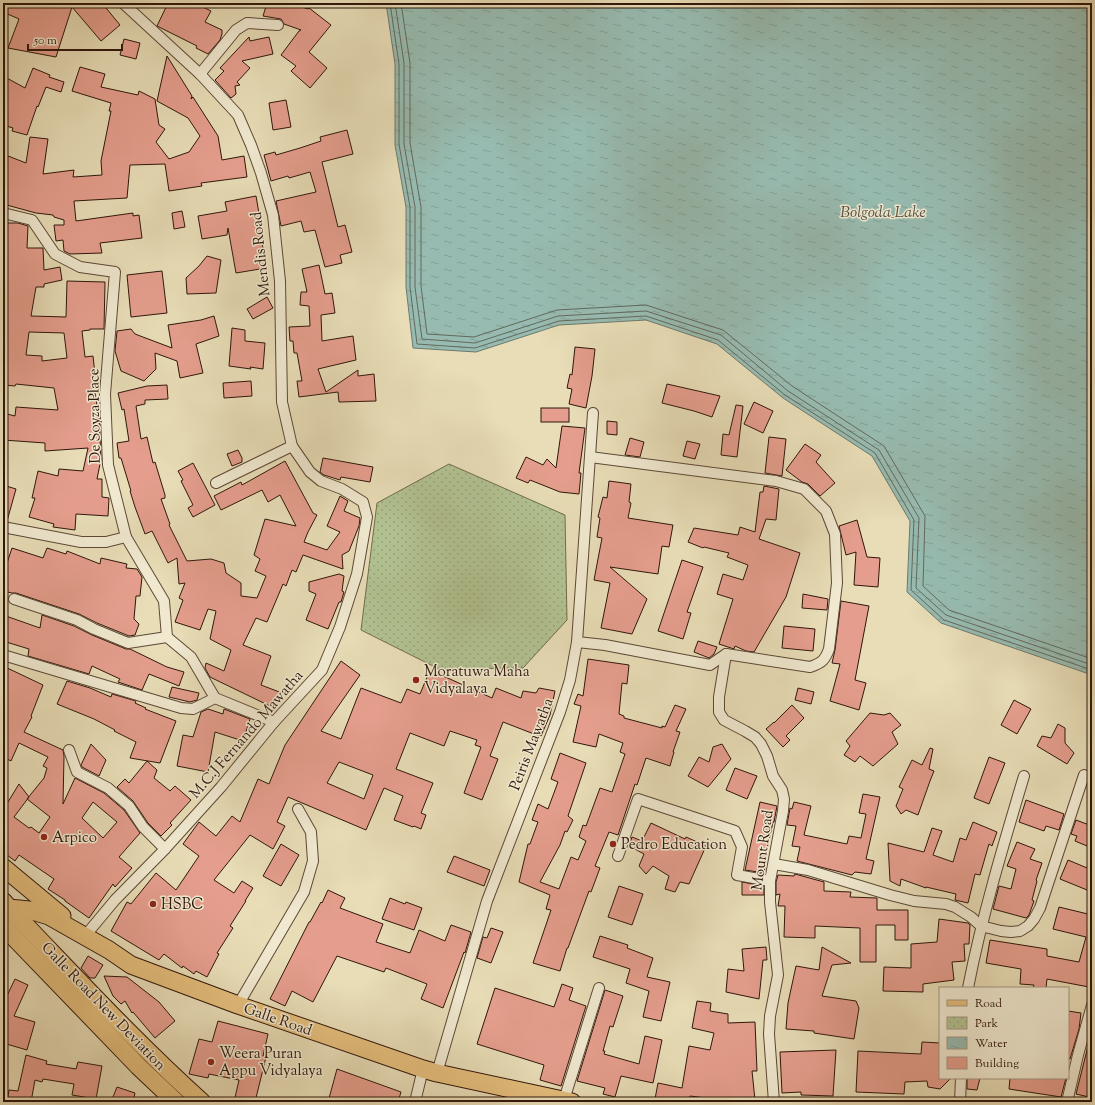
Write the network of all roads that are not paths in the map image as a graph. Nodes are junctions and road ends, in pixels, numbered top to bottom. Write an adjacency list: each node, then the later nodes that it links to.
1 (123, 3): 3 (street, Mendis Road)
2 (278, 24): 3 (street)
3 (200, 74): 6 (street, Mendis Road)
4 (3, 213): 11 (street, De Soyza Place)
5 (593, 413): 7 (street, Peiris Mawatha)
6 (292, 446): 8 (street); 9 (street, Mendis Road)
7 (590, 457): 14 (street, Peiris Mawatha); 15 (street)
8 (216, 483)
9 (367, 517): 18 (street, M.C.J Fernando Mawatha)
10 (3, 527): 11 (street)
11 (126, 537): 13 (street, De Soyza Place)
12 (14, 599): 13 (street)
13 (167, 637): 17 (street)
14 (577, 642): 15 (street); 37 (street, Peiris Mawatha)
15 (726, 654): 25 (street, Mount Road)
16 (3, 655): 17 (street)
17 (215, 698): 18 (street)
18 (274, 722): 23 (street, M.C.J Fernando Mawatha)
19 (69, 750): 23 (street)
20 (1084, 775): 31 (street)
21 (1024, 776): 31 (street)
22 (298, 809): 35 (street)
23 (165, 849): 32 (street, M.C.J Fernando Mawatha)
24 (618, 856): 27 (street)
25 (774, 864): 27 (street, Mount Road); 31 (street)
26 (3, 867): 28 (main road, Galle Road)
27 (770, 881): 43 (street, Mount Road)
28 (45, 903): 29 (main road); 32 (main road, Galle Road)
29 (5, 907): 32 (main road, Galle Road); 41 (main road, Galle Road New Deviation)
30 (3, 926): 40 (main road, Galle Road New Deviation)
31 (981, 926): 33 (street)
32 (85, 936): 35 (main road, Galle Road)
33 (968, 987)
34 (599, 988): 39 (street)
35 (238, 1005): 37 (main road, Galle Road)
36 (1092, 1005): 45 (street)
37 (430, 1071): 39 (main road, Galle Road); 42 (street, Peiris Mawatha)
38 (961, 1079): 44 (street)
39 (568, 1101)
40 (176, 1102)
41 (202, 1102)
42 (415, 1102)
43 (774, 1102)
44 (960, 1102)
45 (1067, 1102)

